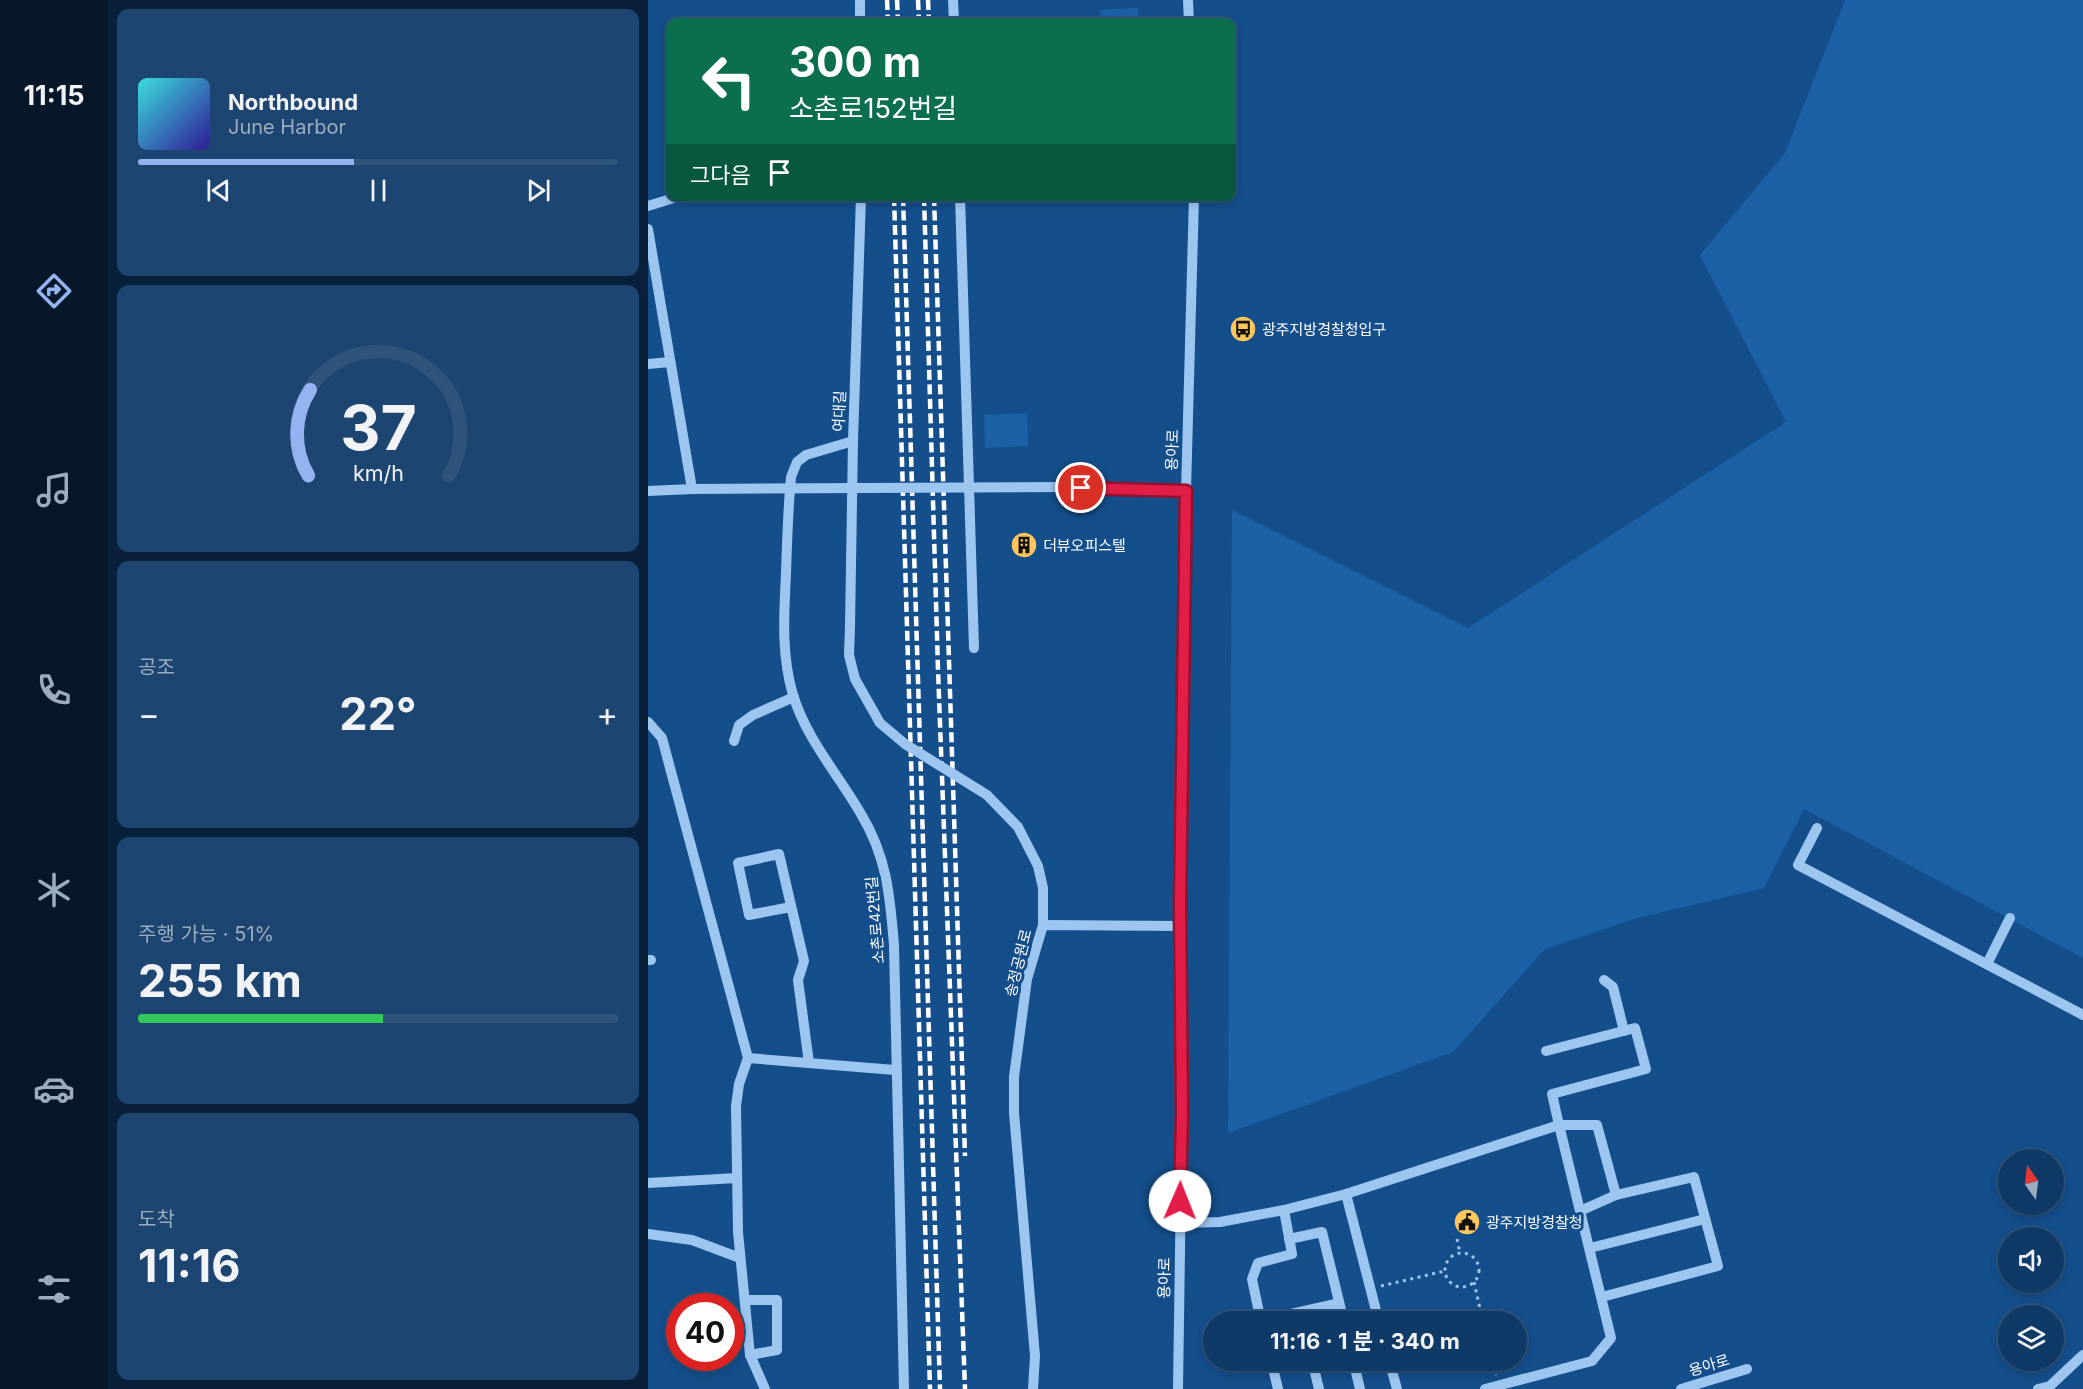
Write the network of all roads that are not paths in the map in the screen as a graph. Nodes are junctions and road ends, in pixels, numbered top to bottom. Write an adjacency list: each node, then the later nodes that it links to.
1 (860, 0): 4 (street)
2 (953, 0): 5 (street)
3 (1188, 0): 6 (street)
4 (860, 18)
5 (954, 18)
6 (1189, 18)
7 (666, 200): 11 (street)
8 (861, 201): 16 (street, 여대길)
9 (960, 201): 21 (street)
10 (1194, 201): 19 (street, 용아로)
11 (648, 206)
12 (648, 229): 13 (street)
13 (651, 260): 14 (street)
14 (670, 362): 15 (street); 17 (street)
15 (648, 364)
16 (853, 441): 20 (street, 여대길); 22 (street, 소촌로42번길)
17 (692, 489): 18 (street); 19 (street, bridge)
18 (648, 491)
19 (1186, 491): 29 (street, 용아로)
20 (850, 626): 28 (street, 송정공원로, bridge)
21 (974, 648)
22 (794, 697): 24 (street); 37 (street, 소촌로42번길)
23 (648, 722): 35 (street)
24 (734, 741)
25 (1817, 828): 30 (street)
26 (790, 907): 26 (street); 36 (street)
27 (2010, 918): 30 (street)
28 (1043, 925): 29 (street); 68 (street, 송정공원로)
29 (1180, 926): 46 (street, 용아로)
30 (1987, 964): 32 (street)
31 (1604, 980): 33 (street)
32 (2083, 1015)
33 (1624, 1030): 34 (street); 38 (street)
34 (1546, 1051)
35 (748, 1058): 36 (street); 39 (street)
36 (809, 1063): 37 (street)
37 (896, 1070): 67 (street, 소촌로42번길)
38 (1559, 1125): 41 (street); 42 (street); 44 (street)
39 (737, 1178): 40 (street); 50 (street)
40 (648, 1183)
41 (1346, 1194): 43 (street); 57 (street)
42 (1616, 1195): 44 (street); 45 (street)
43 (1284, 1210): 46 (street); 48 (street)
44 (1580, 1211): 49 (street)
45 (1705, 1219): 49 (street); 51 (street)
46 (1180, 1223): 69 (street, 용아로)
47 (648, 1234): 50 (street)
48 (1289, 1239): 53 (street); 54 (street)
49 (1590, 1248): 51 (street)
50 (740, 1258): 52 (street)
51 (1602, 1297): 65 (street)
52 (745, 1300): 58 (street); 58 (street)
53 (1339, 1303): 55 (street); 56 (street)
54 (1258, 1311)
55 (1318, 1311)
56 (1341, 1311)
57 (1376, 1311)
58 (750, 1355): 66 (street)
59 (2083, 1355): 76 (street)
60 (1746, 1369): 75 (street, 용아로)
61 (1274, 1371): 70 (street)
62 (1315, 1371): 71 (street)
63 (1356, 1371): 72 (street)
64 (1392, 1371): 73 (street)
65 (1520, 1385): 74 (street)
66 (765, 1389)
67 (904, 1389)
68 (1034, 1389)
69 (1178, 1389)
70 (1278, 1389)
71 (1319, 1389)
72 (1360, 1389)
73 (1397, 1389)
74 (1485, 1389)
75 (1681, 1389)
76 (2038, 1389)

